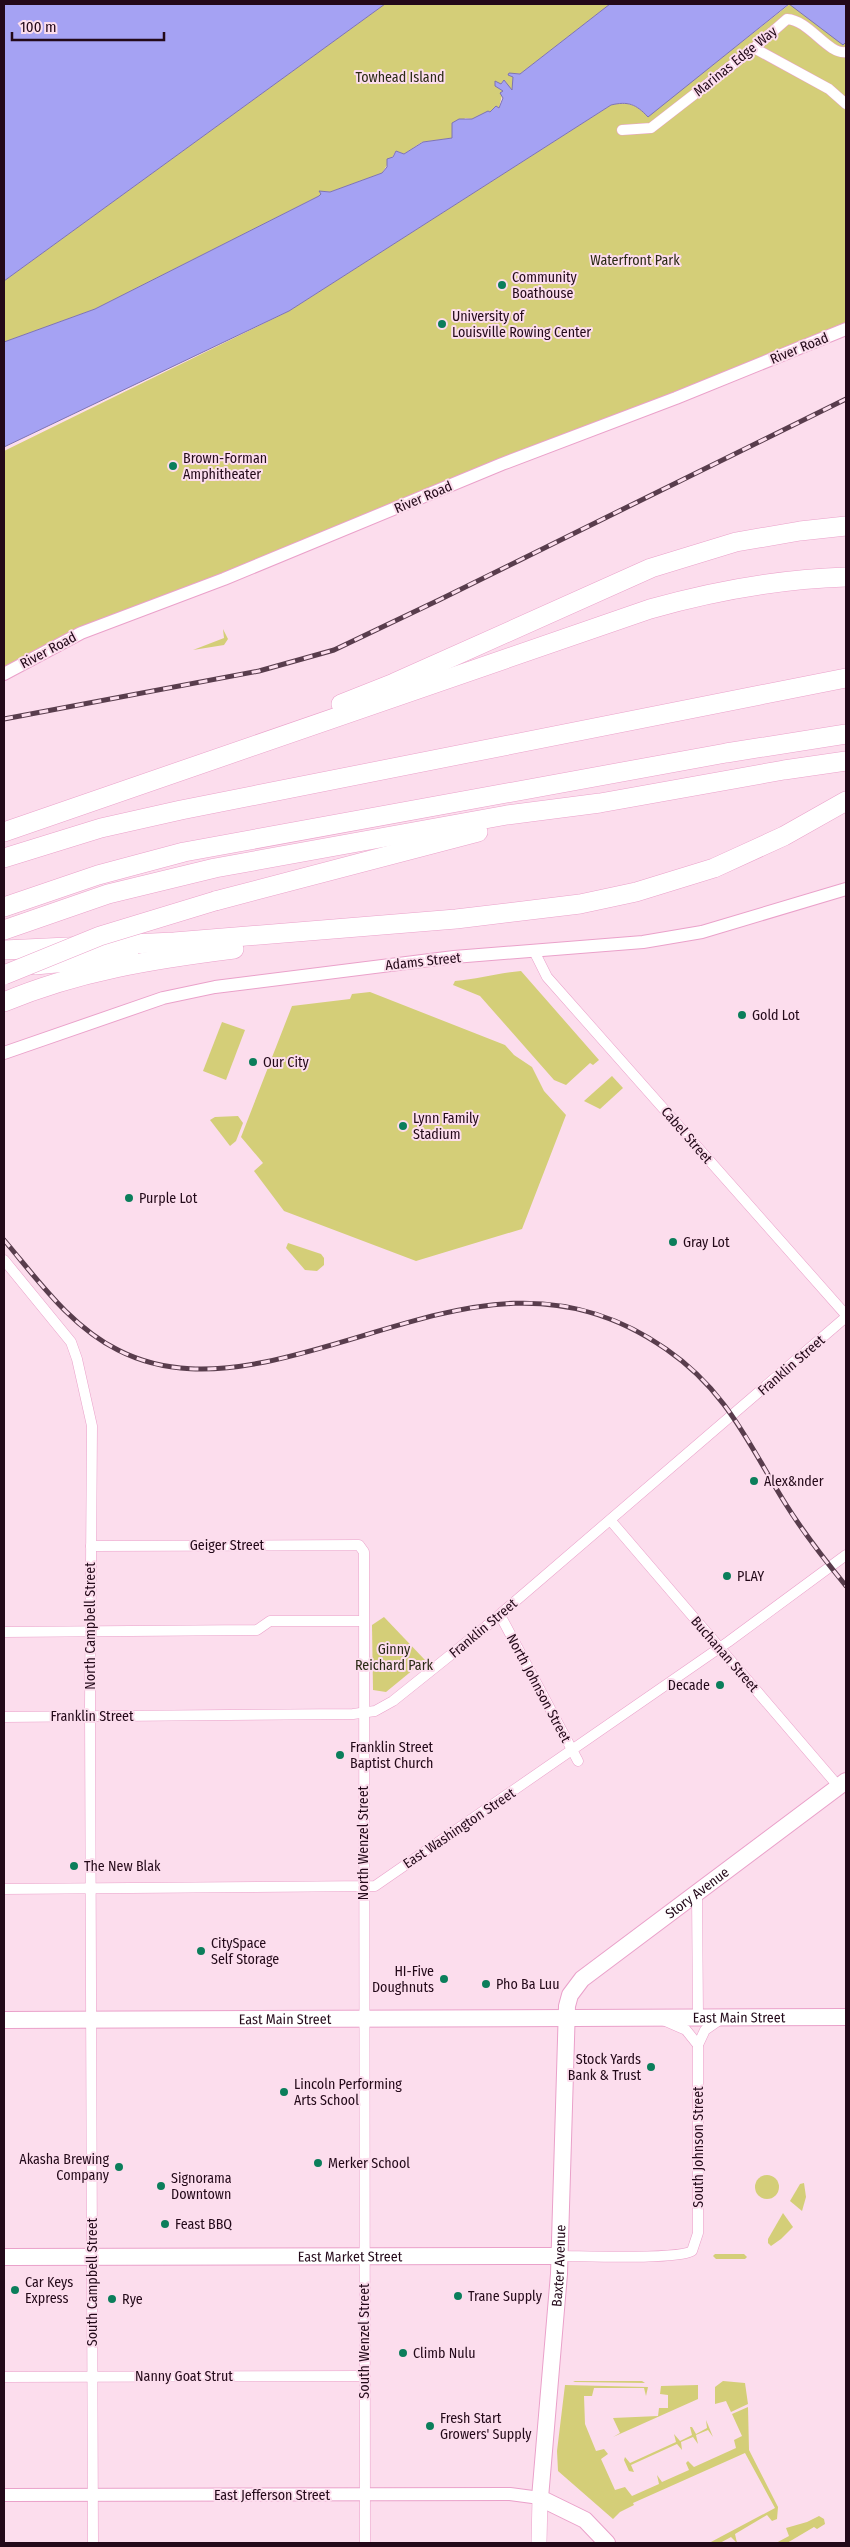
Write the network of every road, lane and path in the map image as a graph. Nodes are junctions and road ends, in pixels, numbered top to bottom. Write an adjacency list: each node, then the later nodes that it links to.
1 (754, 48): 2 (street, Marinas Edge Way); 3 (street); 4 (street, Marinas Edge Way)
2 (846, 52)
3 (846, 104)
4 (622, 130)
5 (846, 329): 8 (street, River Road)
6 (846, 526): 17 (highway)
7 (846, 578): 17 (highway)
8 (4, 674)
9 (846, 678): 16 (highway)
10 (846, 722): 13 (highway)
11 (846, 734): 13 (highway)
12 (846, 761): 14 (highway)
13 (645, 767): 22 (highway)
14 (600, 803): 24 (highway); 29 (highway, bridge)
15 (840, 805): 23 (highway)
16 (180, 810): 19 (highway); 20 (highway)
17 (61, 812): 18 (highway)
18 (4, 832)
19 (4, 858)
20 (4, 867)
21 (846, 890): 27 (street, Adams Street)
22 (4, 907)
23 (408, 923): 25 (highway); 26 (highway)
24 (4, 930)
25 (234, 949): 28 (highway); 30 (highway)
26 (4, 950)
27 (534, 951): 31 (street, Adams Street); 33 (street, Cabel Street)
28 (4, 969)
29 (4, 975)
30 (4, 1002)
31 (4, 1053)
32 (4, 1260): 35 (street, North Campbell Street)
33 (846, 1316): 34 (street, Franklin Street)
34 (611, 1520): 38 (street, Franklin Street); 42 (street, Buchanan Street)
35 (91, 1546): 36 (street, Geiger Street); 41 (street, North Campbell Street)
36 (362, 1548): 39 (street, North Wenzel Street)
37 (846, 1555): 42 (street, East Washington Street)
38 (500, 1615): 43 (street, Franklin Street); 46 (street, North Johnson Street)
39 (363, 1621): 41 (street); 43 (street, North Wenzel Street)
40 (4, 1632): 41 (street)
41 (91, 1632): 44 (street, North Campbell Street)
42 (720, 1648): 46 (street, East Washington Street); 48 (street, Buchanan Street)
43 (364, 1713): 44 (street, Franklin Street); 49 (street, North Wenzel Street)
44 (90, 1716): 45 (street, Franklin Street); 51 (street, North Campbell Street)
45 (4, 1717)
46 (572, 1751): 47 (street, North Johnson Street); 49 (street, East Washington Street)
47 (578, 1761)
48 (843, 1784): 52 (main road, Story Avenue)
49 (364, 1888): 51 (street, East Washington Street); 58 (street, North Wenzel Street)
50 (4, 1889): 51 (street, East Washington Street)
51 (92, 1889): 60 (street, North Campbell Street)
52 (697, 1893): 54 (main road, Story Avenue); 56 (street)
53 (846, 2017): 57 (main road, East Main Street)
54 (566, 2018): 55 (main road, East Main Street); 58 (main road, East Main Street); 64 (main road, Baxter Avenue)
55 (658, 2018): 56 (main road, East Main Street); 61 (street)
56 (698, 2018): 57 (main road, East Main Street)
57 (723, 2018): 61 (street)
58 (365, 2019): 60 (main road, East Main Street); 63 (street, South Wenzel Street)
59 (4, 2020): 60 (main road, East Main Street)
60 (92, 2020): 66 (street, South Campbell Street)
61 (698, 2045): 62 (street, South Johnson Street)
62 (694, 2248): 64 (street, East Market Street)
63 (364, 2256): 64 (main road, East Market Street); 66 (main road, East Market Street); 68 (street, South Wenzel Street)
64 (560, 2256): 73 (main road, Baxter Avenue)
65 (4, 2258): 66 (main road, East Market Street)
66 (92, 2258): 67 (street, South Campbell Street)
67 (92, 2376): 68 (street, Nanny Goat Strut); 69 (street, Nanny Goat Strut); 72 (street, South Campbell Street)
68 (365, 2376): 70 (street, South Wenzel Street)
69 (4, 2377)
70 (365, 2494): 72 (street, East Jefferson Street); 73 (street, East Jefferson Street); 75 (street, South Wenzel Street)
71 (4, 2495): 72 (street, East Jefferson Street)
72 (93, 2495): 74 (street, South Campbell Street)
73 (540, 2498): 76 (main road); 77 (main road)
74 (93, 2543)
75 (365, 2543)
76 (539, 2543)
77 (606, 2543)

